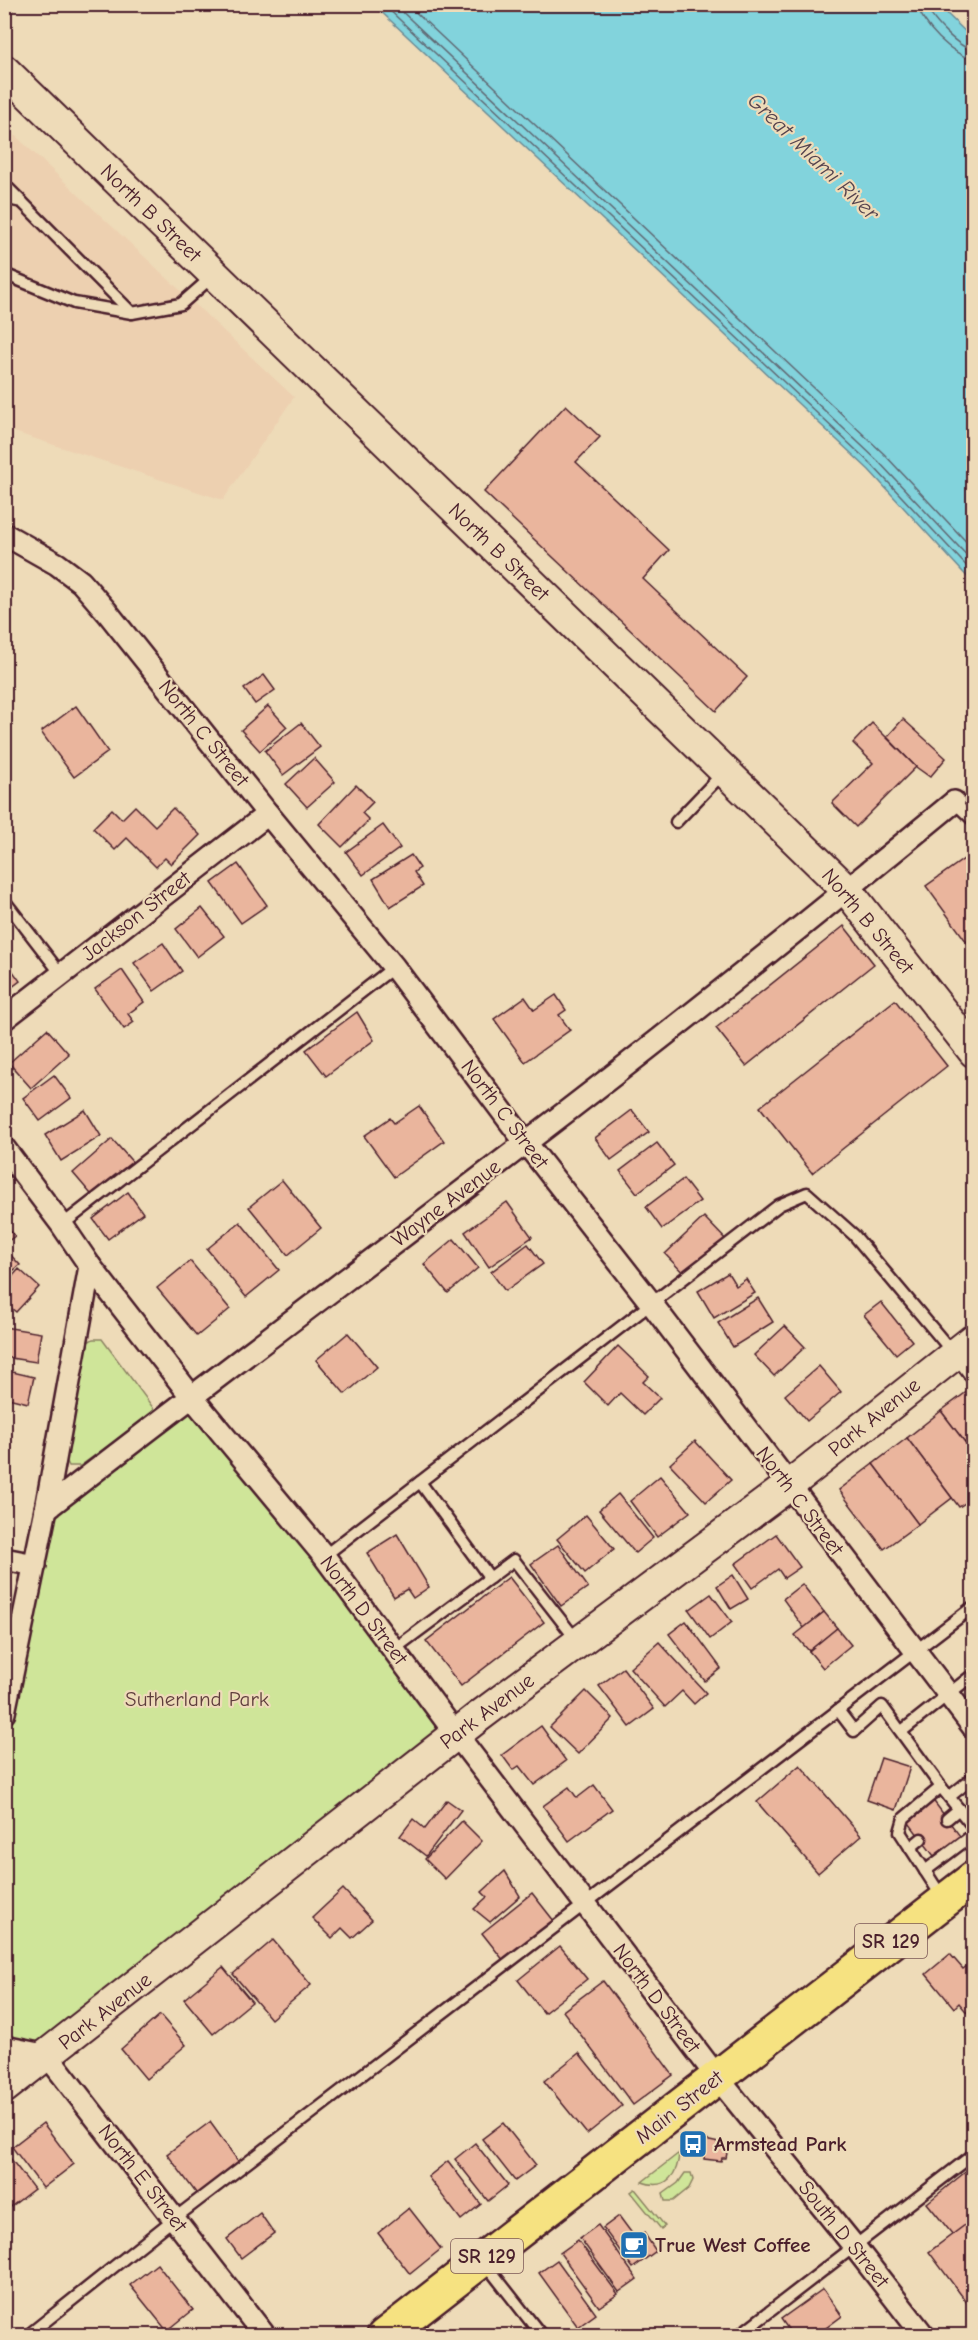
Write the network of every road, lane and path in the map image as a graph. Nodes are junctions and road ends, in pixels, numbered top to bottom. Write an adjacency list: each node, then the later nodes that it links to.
1 (4, 70): 6 (main road, North B Street)
2 (4, 184): 4 (lane)
3 (4, 198): 4 (lane)
4 (22, 202): 7 (lane)
5 (4, 274): 7 (lane)
6 (214, 274): 7 (lane); 9 (main road, North B Street)
7 (132, 313)
8 (4, 534): 11 (street, North C Street)
9 (724, 771): 13 (lane); 14 (main road, North B Street)
10 (954, 802): 12 (lane); 14 (street, Wayne Avenue)
11 (268, 814): 16 (street, North C Street); 17 (street, Jackson Street)
12 (974, 821)
13 (676, 822)
14 (847, 890): 19 (main road, North B Street); 20 (street, Wayne Avenue)
15 (4, 900): 17 (lane)
16 (394, 967): 20 (street, North C Street); 22 (lane)
17 (60, 974): 18 (street, Jackson Street)
18 (4, 1019)
19 (966, 1037)
20 (526, 1143): 24 (street, North C Street); 27 (street, Wayne Avenue)
21 (4, 1149): 22 (street, North D Street)
22 (63, 1225): 23 (street, North D Street)
23 (90, 1266): 27 (street, North D Street); 30 (street)
24 (651, 1303): 25 (lane); 28 (lane); 29 (street, North C Street)
25 (964, 1346): 26 (lane); 29 (main road, Park Avenue)
26 (974, 1381)
27 (191, 1396): 30 (street, Wayne Avenue); 31 (street, North D Street)
28 (420, 1482): 31 (lane); 34 (lane)
29 (788, 1486): 36 (main road, Park Avenue); 38 (street, North C Street)
30 (46, 1509): 33 (street)
31 (324, 1556): 37 (street, North D Street)
32 (4, 1558): 33 (street)
33 (35, 1565): 42 (street)
34 (490, 1578): 36 (lane); 37 (lane)
35 (974, 1606): 38 (lane)
36 (578, 1642): 45 (main road, Park Avenue)
37 (393, 1650): 45 (street, North D Street)
38 (914, 1651): 40 (street, North C Street); 41 (lane)
39 (974, 1674): 40 (lane)
40 (947, 1695): 43 (street, North C Street); 44 (lane)
41 (838, 1710): 44 (lane); 58 (lane)
42 (5, 1712)
43 (974, 1728)
44 (902, 1731): 47 (lane)
45 (456, 1734): 58 (street, North D Street); 60 (main road, Park Avenue)
46 (974, 1777): 48 (lane)
47 (941, 1787): 48 (lane); 54 (lane)
48 (950, 1797): 49 (lane)
49 (959, 1809): 50 (lane); 51 (lane)
50 (947, 1819)
51 (974, 1828)
52 (974, 1834): 55 (lane)
53 (921, 1839): 54 (lane)
54 (910, 1848): 55 (lane)
55 (925, 1871): 57 (lane)
56 (974, 1878): 57 (main road, Main Street / SR 129)
57 (944, 1900): 61 (main road, Main Street / SR 129)
58 (586, 1905): 61 (street, North D Street); 64 (lane)
59 (4, 2047): 60 (street)
60 (48, 2056): 62 (main road, Park Avenue); 64 (street, North E Street)
61 (717, 2078): 65 (street, South D Street); 66 (main road, Main Street / SR 129)
62 (4, 2088)
63 (974, 2154): 65 (lane)
64 (175, 2218): 67 (lane); 68 (street, North E Street)
65 (854, 2246): 71 (lane); 72 (street, South D Street)
66 (482, 2260): 69 (main road, Main Street / SR 129); 70 (lane)
67 (27, 2336)
68 (265, 2336)
69 (384, 2336)
70 (542, 2336)
71 (738, 2336)
72 (924, 2336)

